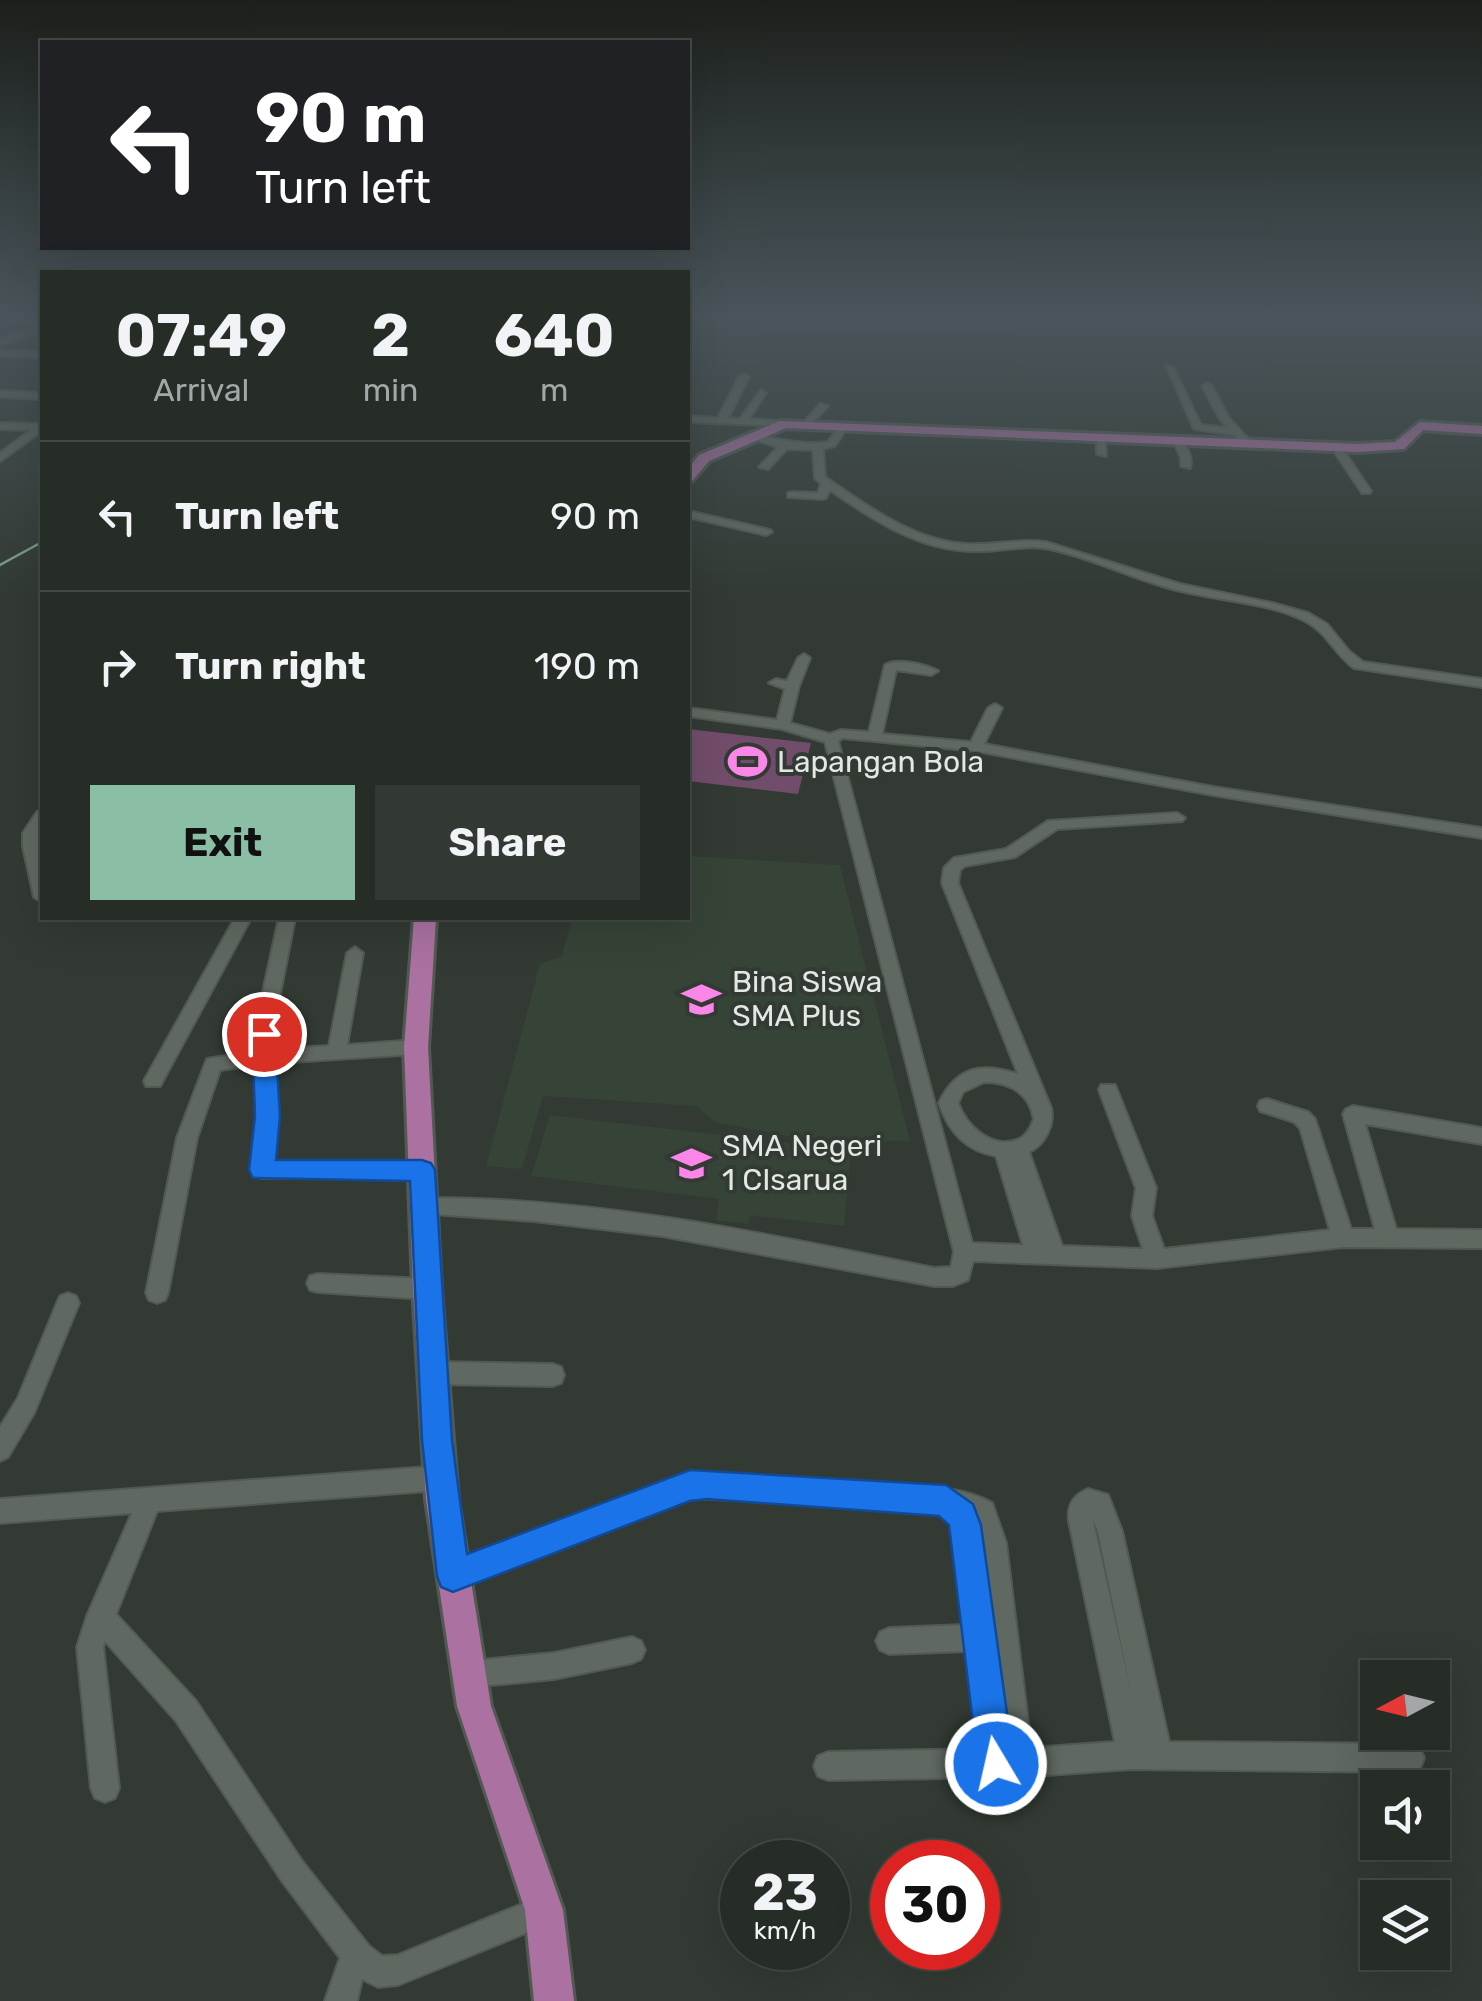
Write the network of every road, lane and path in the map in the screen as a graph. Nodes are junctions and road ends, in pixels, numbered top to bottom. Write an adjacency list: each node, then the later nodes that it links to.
1 (727, 409): 7 (street)
2 (751, 409): 8 (street)
3 (819, 409): 10 (street)
4 (1188, 409): 18 (street)
5 (1219, 409): 18 (street)
6 (690, 418): 7 (street)
7 (722, 420): 8 (street)
8 (743, 422): 9 (street)
9 (784, 424): 10 (main road); 16 (main road)
10 (806, 425): 12 (main road)
11 (0, 426): 13 (street)
12 (843, 426): 17 (main road); 21 (street)
13 (40, 428)
14 (40, 429): 24 (street)
15 (1482, 430): 22 (main road)
16 (759, 438): 20 (street); 27 (main road)
17 (1100, 438): 19 (main road); 23 (street)
18 (1242, 438): 19 (main road); 22 (main road)
19 (1178, 441): 25 (street)
20 (783, 446): 21 (street); 26 (street)
21 (818, 447): 28 (street)
22 (1336, 447): 29 (street)
23 (1102, 454)
24 (0, 458)
25 (1186, 466)
26 (764, 468)
27 (690, 475)
28 (827, 483): 30 (street); 35 (street)
29 (1366, 490)
30 (792, 495)
31 (690, 514): 32 (street)
32 (766, 532)
33 (804, 658): 38 (street)
34 (931, 671): 39 (street)
35 (1482, 684)
36 (995, 708): 41 (street)
37 (690, 712): 38 (street)
38 (783, 725): 40 (street)
39 (875, 734): 40 (street); 41 (street)
40 (831, 739): 66 (street)
41 (976, 748): 44 (street)
42 (40, 818): 45 (street)
43 (1177, 818): 52 (street)
44 (1482, 832)
45 (40, 888)
46 (241, 920): 55 (street)
47 (287, 920): 53 (street)
48 (426, 920): 50 (main road)
49 (355, 953): 51 (street)
50 (416, 1048): 51 (street); 61 (main road)
51 (337, 1051): 53 (street)
52 (1017, 1053): 54 (street); 57 (street)
53 (264, 1057): 61 (street); 71 (street)
54 (991, 1074): 57 (street); 60 (street)
55 (153, 1081)
56 (1108, 1090): 68 (street)
57 (1036, 1096): 60 (street)
58 (1266, 1106): 63 (street)
59 (1482, 1136): 64 (street)
60 (1011, 1148): 67 (street)
61 (422, 1170): 62 (main road)
62 (425, 1207): 66 (street); 70 (main road)
63 (1343, 1238): 64 (street); 68 (street)
64 (1388, 1238): 65 (street)
65 (1482, 1239)
66 (964, 1252): 67 (street)
67 (1045, 1253): 68 (street)
68 (1157, 1258)
69 (318, 1283): 70 (street)
70 (427, 1289): 73 (main road)
71 (157, 1292)
72 (68, 1302): 75 (street)
73 (434, 1373): 74 (street); 76 (main road)
74 (552, 1375)
75 (0, 1449)
76 (441, 1478): 77 (street); 80 (main road)
77 (150, 1498): 79 (street); 81 (street)
78 (946, 1501): 80 (street); 82 (street); 88 (street)
79 (0, 1511)
80 (453, 1576): 85 (main road)
81 (100, 1616): 90 (street); 92 (street)
82 (977, 1638): 83 (street); 88 (street)
83 (888, 1641)
84 (632, 1650): 85 (street)
85 (470, 1674): 91 (main road)
86 (1144, 1755): 86 (street); 87 (street); 88 (street)
87 (1410, 1758)
88 (1008, 1763): 89 (street)
89 (828, 1766)
90 (105, 1788)
91 (544, 1910): 92 (street); 94 (main road)
92 (358, 1956): 93 (street)
93 (341, 2001)
94 (554, 2001)

